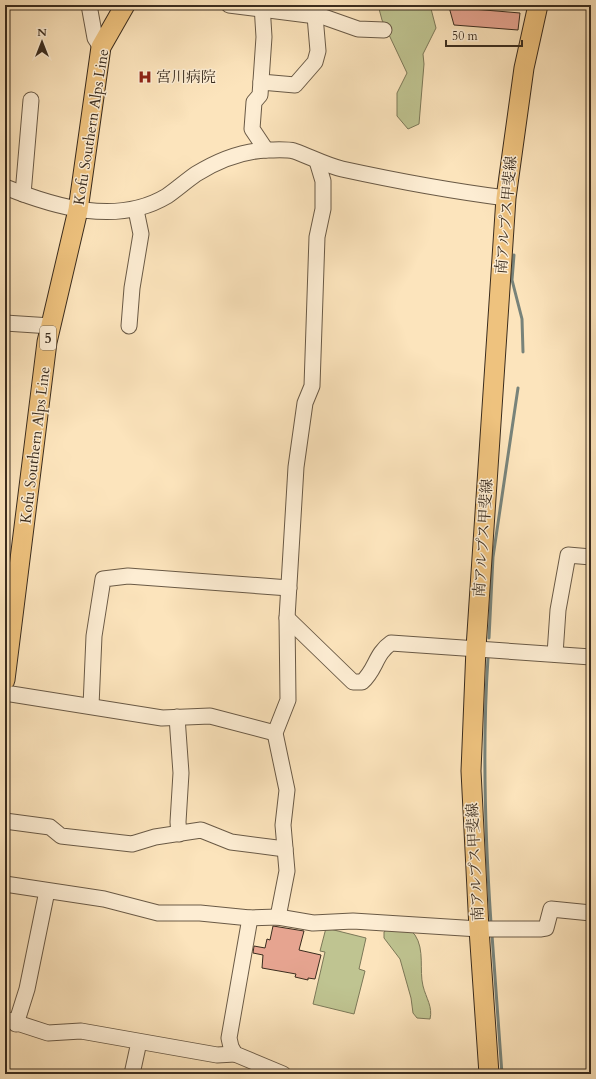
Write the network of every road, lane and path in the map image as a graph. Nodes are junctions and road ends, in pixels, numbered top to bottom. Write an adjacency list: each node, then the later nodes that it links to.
1 (89, 5): 8 (street)
2 (125, 5): 8 (main road, Kofu Southern Alps Line / 5)
3 (229, 5): 5 (street)
4 (538, 5): 15 (main road, 南アルプス甲斐線)
5 (262, 7): 6 (street); 9 (street)
6 (315, 16): 7 (street); 9 (street)
7 (384, 30)
8 (101, 47): 16 (main road, Kofu Southern Alps Line / 5)
9 (261, 82): 11 (street)
10 (31, 100): 14 (street)
11 (266, 150): 12 (street); 17 (street)
12 (317, 161): 15 (street); 22 (street)
13 (5, 187): 14 (street)
14 (23, 194): 16 (street)
15 (506, 198): 25 (main road, 南アルプス甲斐線)
16 (78, 210): 17 (street); 19 (main road, Kofu Southern Alps Line / 5)
17 (136, 210): 20 (street)
18 (5, 323): 19 (street)
19 (50, 326): 23 (main road, Kofu Southern Alps Line / 5)
20 (129, 326)
21 (591, 557): 26 (street)
22 (289, 588): 24 (street); 30 (street)
23 (11, 589): 28 (main road, Kofu Southern Alps Line / 5)
24 (287, 618): 25 (street); 32 (street)
25 (476, 648): 26 (street); 41 (main road, 南アルプス甲斐線)
26 (555, 654): 27 (street)
27 (591, 657)
28 (5, 680)
29 (5, 694): 30 (street)
30 (91, 706): 31 (street)
31 (177, 717): 32 (street); 34 (street)
32 (276, 733): 35 (street)
33 (5, 821): 34 (street)
34 (179, 834): 35 (street)
35 (284, 849): 39 (street)
36 (5, 884): 37 (street)
37 (47, 891): 40 (street); 42 (street)
38 (591, 913): 41 (street)
39 (278, 917): 40 (street); 41 (street)
40 (250, 918): 44 (street)
41 (479, 929): 47 (main road, 南アルプス甲斐線)
42 (9, 1022): 43 (street)
43 (139, 1042): 44 (street); 45 (street)
44 (235, 1054): 46 (street)
45 (132, 1074)
46 (283, 1074)
47 (489, 1074)

